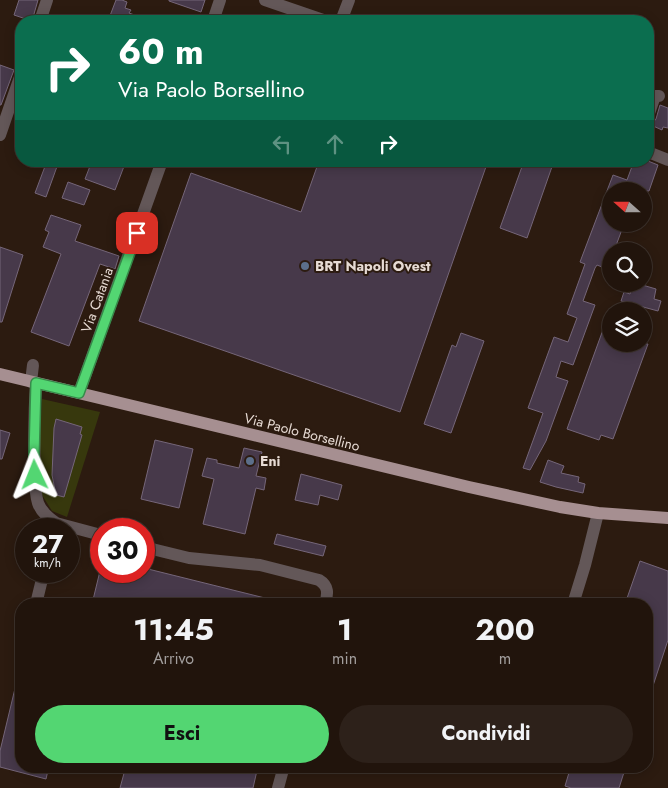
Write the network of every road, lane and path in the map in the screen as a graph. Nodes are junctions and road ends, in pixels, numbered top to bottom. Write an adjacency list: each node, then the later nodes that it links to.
1 (47, 0): 5 (street)
2 (220, 0): 6 (street)
3 (265, 0): 7 (street)
4 (349, 0): 8 (street)
5 (42, 15)
6 (215, 15)
7 (309, 15)
8 (343, 15)
9 (15, 91): 12 (street)
10 (659, 96): 11 (street)
11 (654, 99)
12 (0, 135)
13 (654, 154): 14 (street)
14 (668, 160)
15 (160, 167): 19 (street, Via Catania)
16 (33, 365): 18 (street)
17 (0, 374): 18 (main road, Via Paolo Borsellino)
18 (34, 382): 19 (main road, Via Paolo Borsellino); 21 (street)
19 (79, 393): 20 (main road, Via Paolo Borsellino)
20 (598, 513): 22 (main road, Via Paolo Borsellino); 27 (street)
21 (49, 518)
22 (668, 518)
23 (155, 550): 26 (street)
24 (41, 583): 25 (street)
25 (37, 598)
26 (326, 598)
27 (575, 598)
28 (282, 773): 29 (street)
29 (278, 788)

